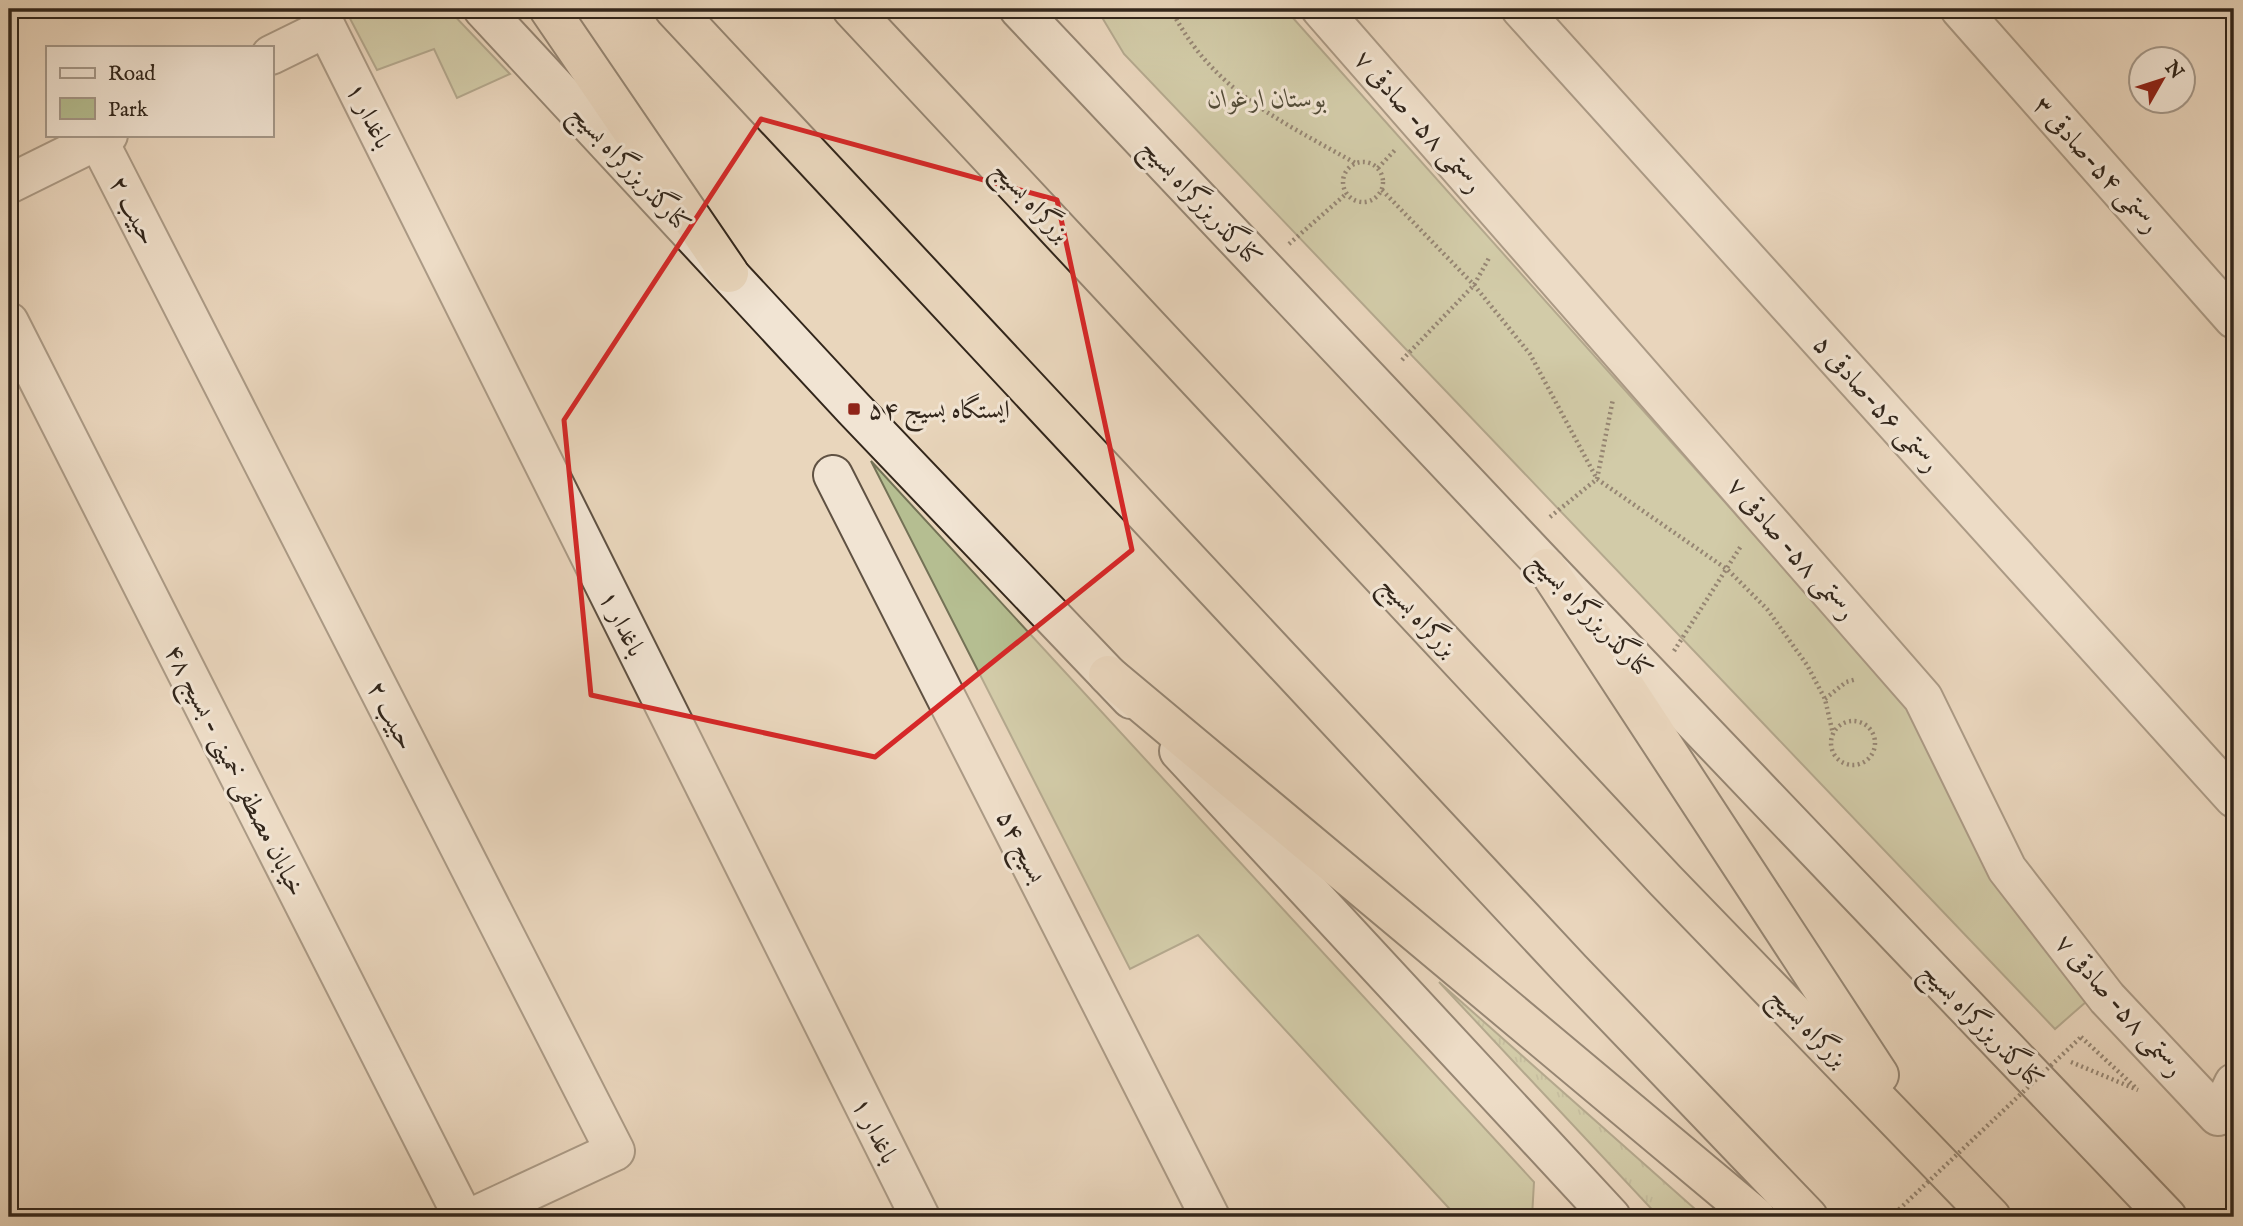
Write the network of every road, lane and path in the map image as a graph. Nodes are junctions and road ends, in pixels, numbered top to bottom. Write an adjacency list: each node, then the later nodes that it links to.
1 (483, 9): 21 (street, کنارگذربزرگراه بسیج)
2 (549, 9): 21 (highway)
3 (674, 9): 47 (highway)
4 (852, 9): 39 (highway, بزرگراه بسیج)
5 (1019, 9): 13 (street, کنارگذربزرگراه بسیج)
6 (1037, 9): 13 (street)
7 (1171, 9): 15 (path)
8 (1321, 9): 19 (street, رستمی ۵۸- صادقی ۷)
9 (1521, 9): 36 (street, رستمی ۵۶-صادقی ۵)
10 (1960, 9): 23 (street, رستمی ۵۴-صادقی ۳)
11 (321, 18): 12 (street); 44 (street, باغدار ۱)
12 (273, 54)
13 (1066, 58): 31 (street, کنارگذربزرگراه بسیج)
14 (103, 137): 16 (street); 43 (street, حبیب ۲)
15 (1355, 163): 17 (path); 18 (path)
16 (9, 184)
17 (1382, 190): 18 (path); 22 (path)
18 (1346, 194): 20 (path)
19 (1509, 223): 22 (path); 25 (street, رستمی ۵۸- صادقی ۷)
20 (1282, 250)
21 (729, 273): 34 (street, کنارگذربزرگراه بسیج)
22 (1474, 285): 26 (path); 28 (path)
23 (2234, 319)
24 (9, 322): 42 (street, خیابان مصطفی خمینی - بسیج ۴۸)
25 (1622, 354): 28 (path); 29 (street, رستمی ۵۸- صادقی ۷)
26 (1394, 369)
27 (833, 475): 45 (street, بسیج ۵۴)
28 (1597, 479): 30 (path); 32 (path)
29 (1761, 512): 32 (path); 38 (street, رستمی ۵۸- صادقی ۷)
30 (1542, 523)
31 (1547, 568): 39 (highway); 41 (street, کنارگذربزرگراه بسیج)
32 (1728, 570): 33 (path); 35 (path)
33 (1669, 657)
34 (1108, 675): 40 (street, کنارگذربزرگراه بسیج); 46 (highway)
35 (1833, 734): 35 (path)
36 (2234, 798)
37 (2138, 1090): 48 (path, bridge)
38 (2226, 1100)
39 (1928, 1150): 49 (highway, بزرگراه بسیج)
40 (1600, 1213)
41 (2165, 1216)
42 (463, 1217)
43 (472, 1217)
44 (920, 1217)
45 (1210, 1217)
46 (1756, 1217)
47 (1808, 1217)
48 (1891, 1217)
49 (1991, 1217)

